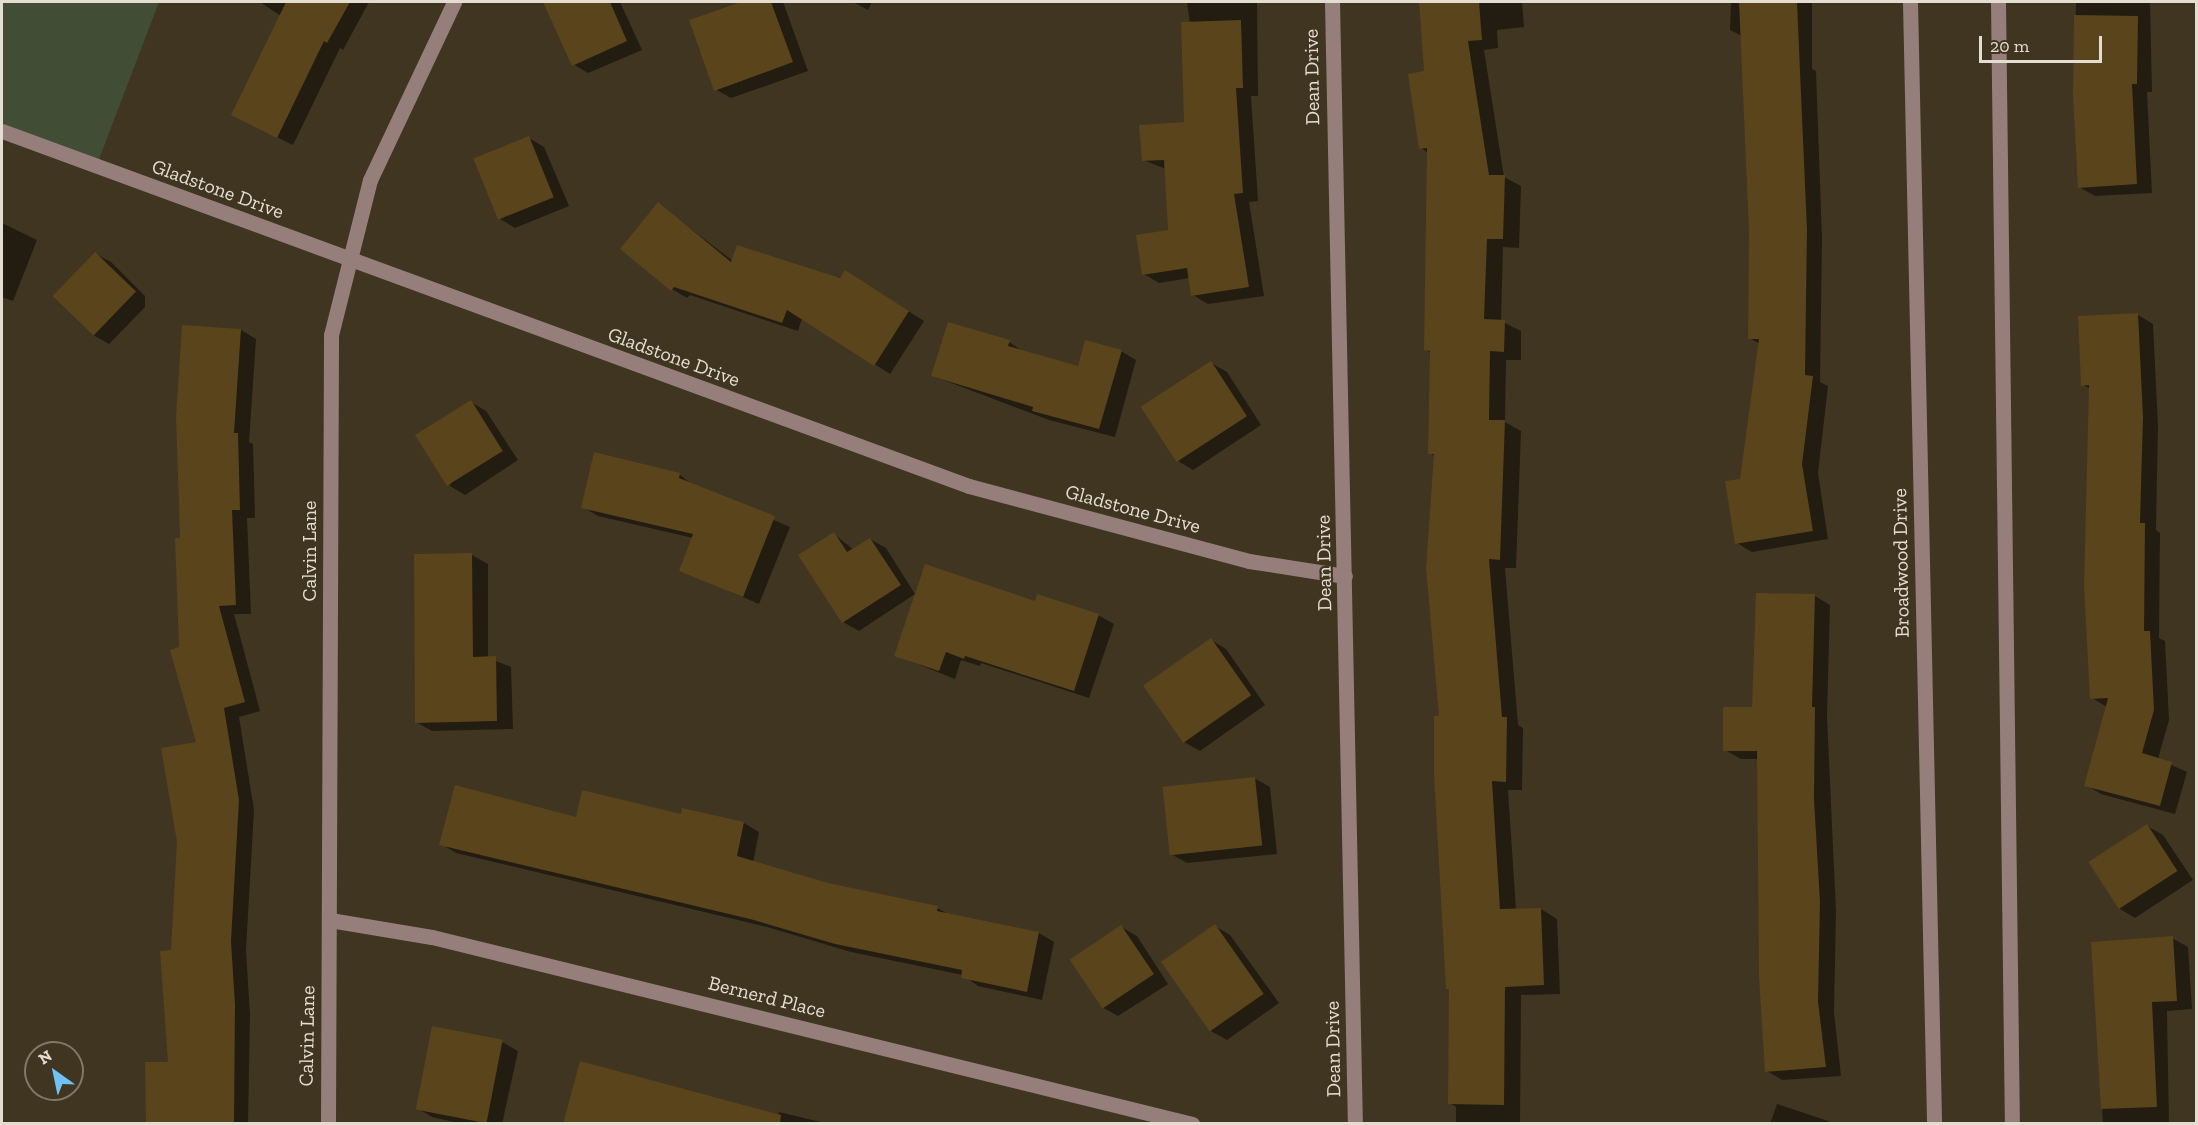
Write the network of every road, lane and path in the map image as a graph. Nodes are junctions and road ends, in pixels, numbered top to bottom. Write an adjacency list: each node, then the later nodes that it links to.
1 (454, 2): 6 (street, Calvin Lane)
2 (1332, 2): 7 (street, Dean Drive)
3 (1910, 2): 12 (street, Broadwood Drive)
4 (1998, 2): 13 (street)
5 (2, 131): 6 (street, Gladstone Drive)
6 (350, 261): 7 (street, Gladstone Drive); 8 (street, Calvin Lane)
7 (1345, 576): 11 (street, Dean Drive)
8 (330, 920): 9 (street, Calvin Lane); 10 (street, Bernerd Place)
9 (328, 1124)
10 (1192, 1124)
11 (1355, 1124)
12 (1934, 1124)
13 (2012, 1124)

